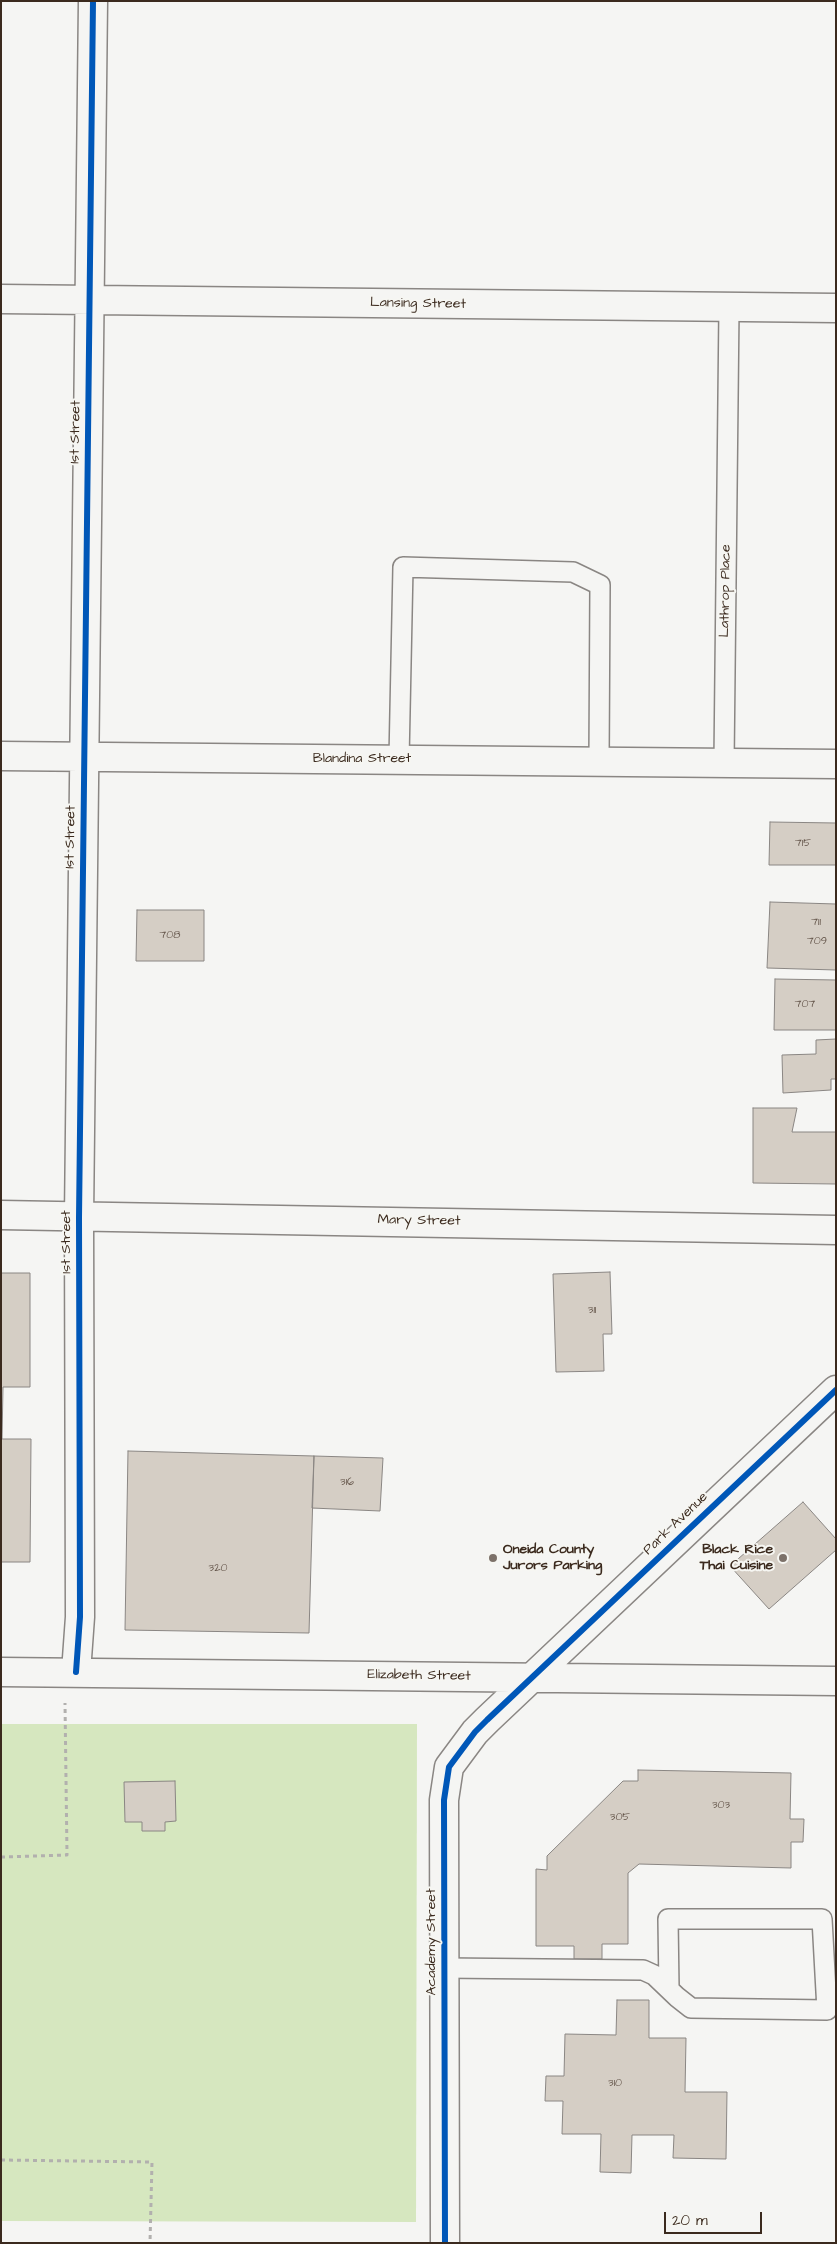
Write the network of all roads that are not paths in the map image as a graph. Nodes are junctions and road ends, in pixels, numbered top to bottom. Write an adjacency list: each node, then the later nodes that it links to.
1 (92, 1): 3 (street, 1st Street)
2 (1, 299): 3 (street, Lansing Street)
3 (90, 300): 4 (street, Lansing Street); 7 (street, 1st Street)
4 (729, 308): 5 (street, Lansing Street); 10 (lane, Lathrop Place)
5 (836, 308)
6 (1, 756): 7 (street, Blandina Street)
7 (84, 757): 8 (street, Blandina Street); 13 (street, 1st Street)
8 (399, 760): 9 (street, Blandina Street); 9 (lane)
9 (599, 761): 10 (street, Blandina Street)
10 (724, 762): 11 (street)
11 (836, 764)
12 (1, 1215): 13 (street, Mary Street)
13 (79, 1217): 14 (street, Mary Street); 17 (street, 1st Street)
14 (836, 1230)
15 (836, 1390): 18 (street, Park Avenue)
16 (1, 1672): 17 (street, Elizabeth Street)
17 (71, 1672): 18 (street, Elizabeth Street)
18 (534, 1676): 19 (street, Elizabeth Street); 20 (street, Academy Street)
19 (836, 1681)
20 (444, 1968): 21 (lane); 23 (street, Academy Street)
21 (669, 1989): 22 (lane); 22 (lane)
22 (831, 2010)
23 (445, 2243)

